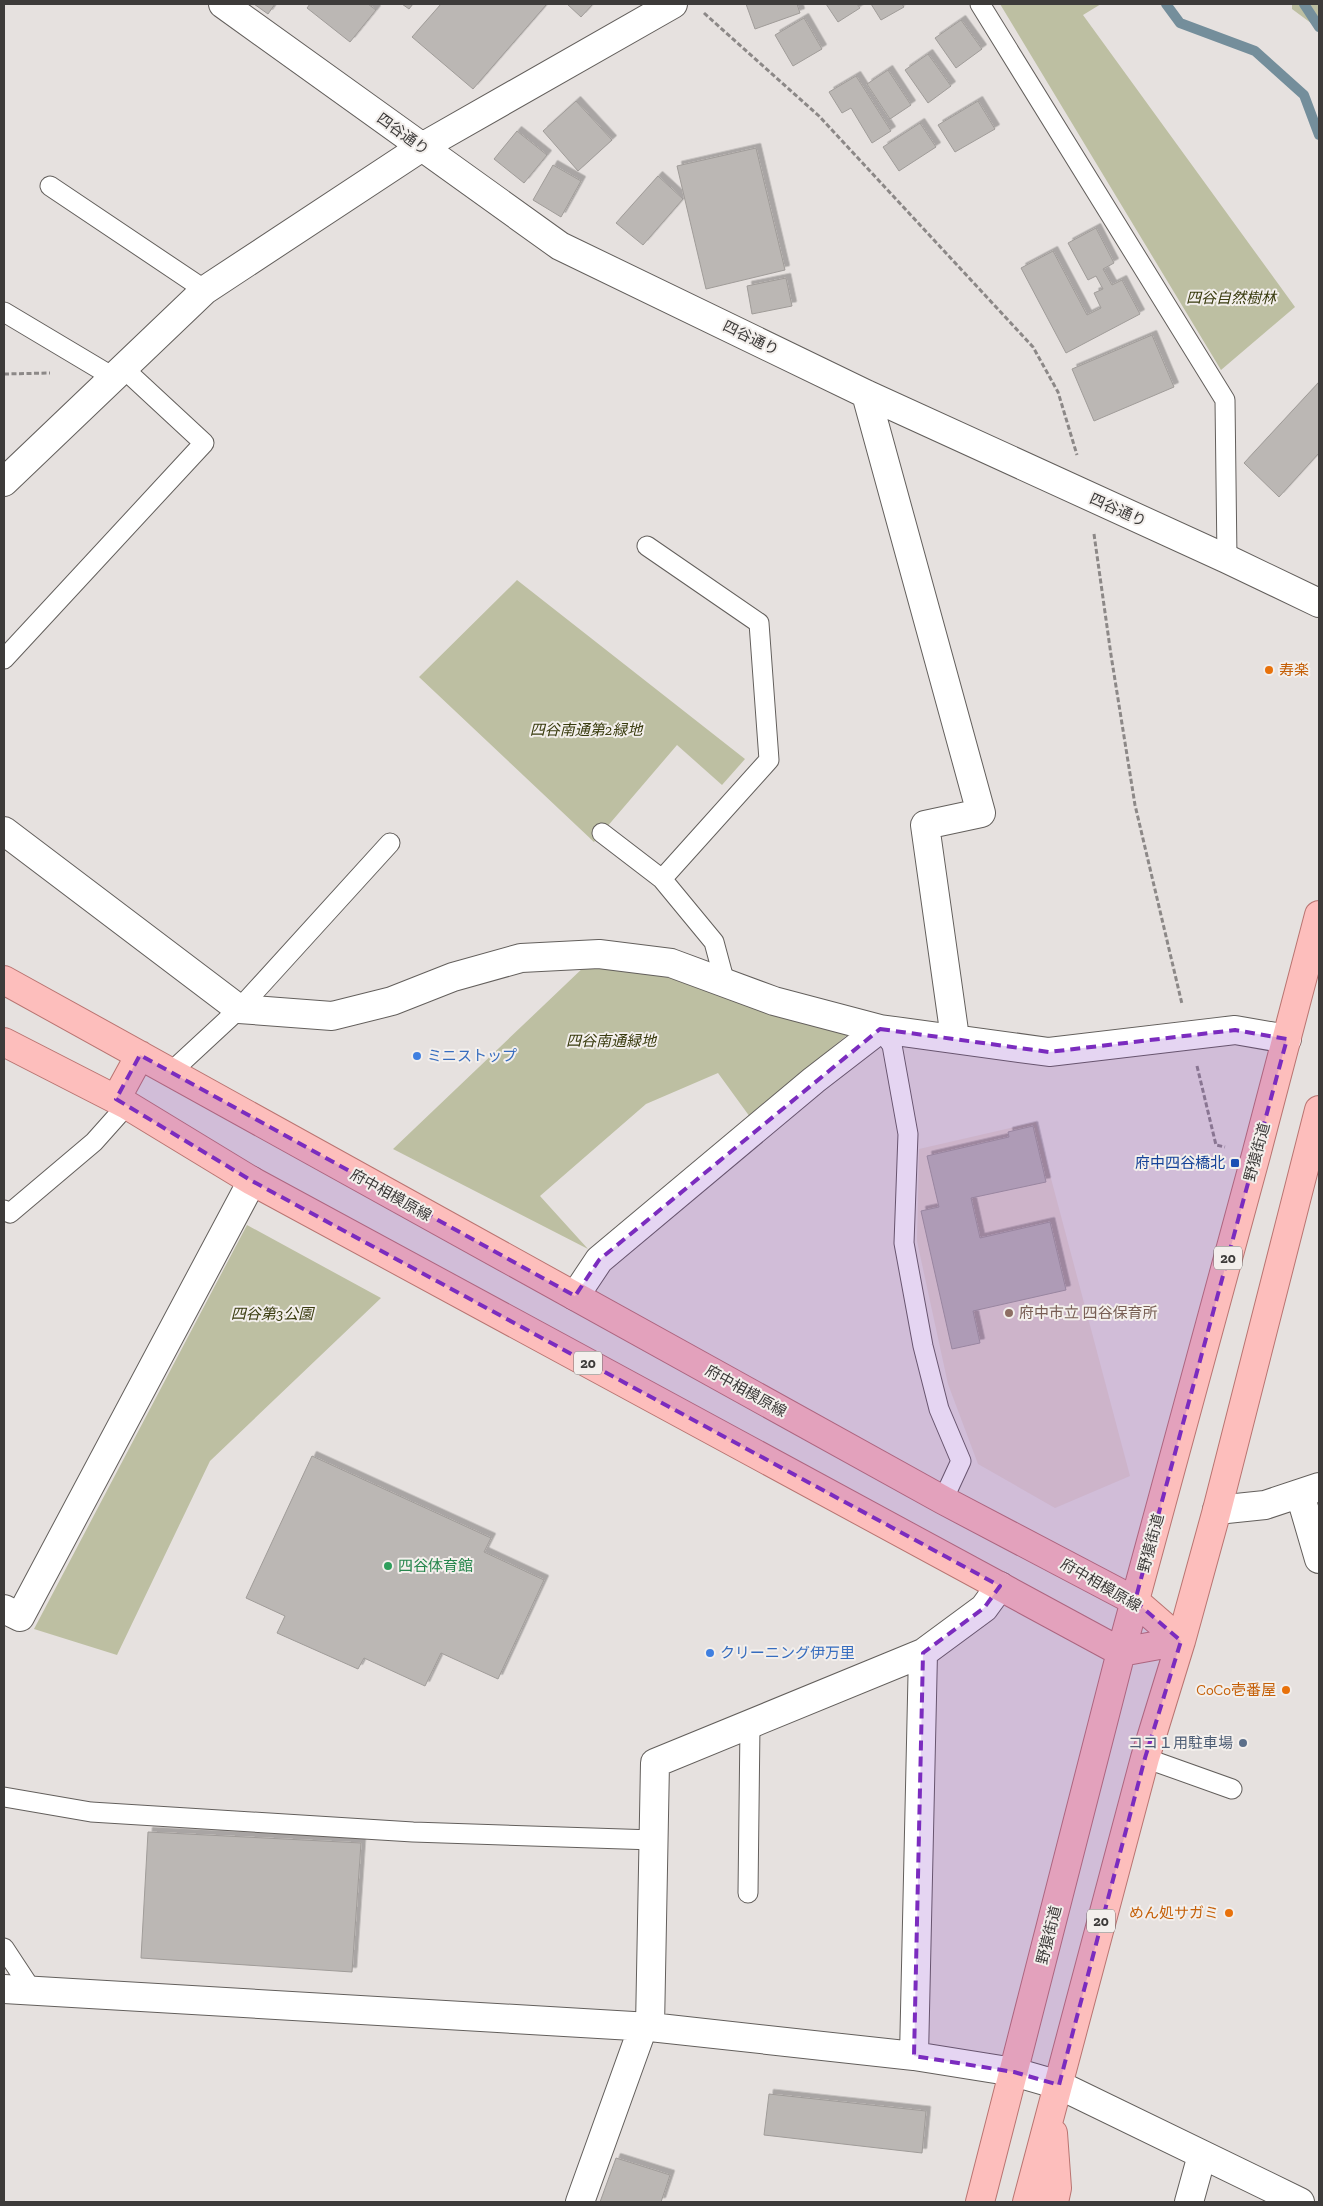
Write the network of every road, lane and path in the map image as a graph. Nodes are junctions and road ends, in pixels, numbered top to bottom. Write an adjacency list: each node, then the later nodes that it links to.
1 (223, 4): 5 (street, 四谷通り)
2 (673, 4): 5 (street)
3 (980, 4): 14 (lane)
4 (702, 10): 12 (path)
5 (422, 147): 7 (street); 10 (street, 四谷通り)
6 (50, 186): 7 (lane)
7 (205, 290): 9 (street)
8 (4, 312): 9 (lane)
9 (117, 372): 11 (street); 16 (lane)
10 (866, 394): 12 (street, 四谷通り); 27 (street)
11 (4, 482)
12 (1090, 498): 14 (street, 四谷通り); 26 (path)
13 (647, 546): 20 (lane)
14 (1227, 559): 15 (street, 四谷通り)
15 (1319, 603)
16 (4, 656)
17 (4, 831): 24 (street)
18 (602, 833): 20 (lane)
19 (390, 843): 24 (lane)
20 (662, 879): 23 (lane)
21 (1319, 915): 28 (main road, 野猿街道 / 20)
22 (4, 980): 30 (main road, 府中相模原線)
23 (725, 983): 24 (street); 25 (street)
24 (239, 1009): 31 (lane)
25 (880, 1029): 27 (street); 37 (street); 39 (lane)
26 (1190, 1036): 27 (street); 28 (street); 34 (path)
27 (955, 1038)
28 (1287, 1039): 34 (main road, 野猿街道 / 20)
29 (4, 1042): 32 (main road, 20)
30 (140, 1055): 31 (main road, 府中相模原線); 32 (main road)
31 (171, 1072): 37 (main road, 府中相模原線)
32 (122, 1102): 35 (main road, 20); 36 (lane)
33 (1319, 1110): 40 (main road, 20)
34 (1256, 1155): 43 (main road, 野猿街道 / 20)
35 (252, 1181): 42 (main road, 20); 44 (street)
36 (4, 1210)
37 (575, 1296): 39 (main road, 府中相模原線)
38 (1310, 1491): 40 (street); 41 (street)
39 (943, 1500): 43 (main road, 府中相模原線)
40 (1217, 1510): 45 (main road, 20)
41 (1319, 1559)
42 (1000, 1586): 46 (main road, 20); 47 (street)
43 (1135, 1601): 45 (main road, 府中相模原線); 46 (main road, 野猿街道 / 20)
44 (4, 1609)
45 (1181, 1641): 46 (main road); 49 (main road, 20)
46 (1121, 1652): 59 (main road, 野猿街道 / 20)
47 (923, 1653): 48 (street); 58 (street)
48 (750, 1725): 52 (street); 53 (lane)
49 (1145, 1758): 50 (lane); 60 (main road, 20)
50 (1232, 1789)
51 (4, 1796): 52 (lane)
52 (654, 1840): 57 (street)
53 (748, 1893)
54 (4, 1948): 56 (lane)
55 (4, 1988): 56 (street)
56 (33, 1992): 57 (street)
57 (646, 2027): 58 (street); 64 (street)
58 (914, 2056): 59 (street)
59 (1014, 2072): 60 (street); 63 (main road, 野猿街道 / 20)
60 (1059, 2085): 61 (main road, 20); 62 (street)
61 (1051, 2114): 65 (main road, 20); 66 (main road)
62 (1202, 2155): 67 (street); 68 (street)
63 (980, 2201)
64 (580, 2202)
65 (1027, 2202)
66 (1054, 2202)
67 (1189, 2202)
68 (1300, 2202)

